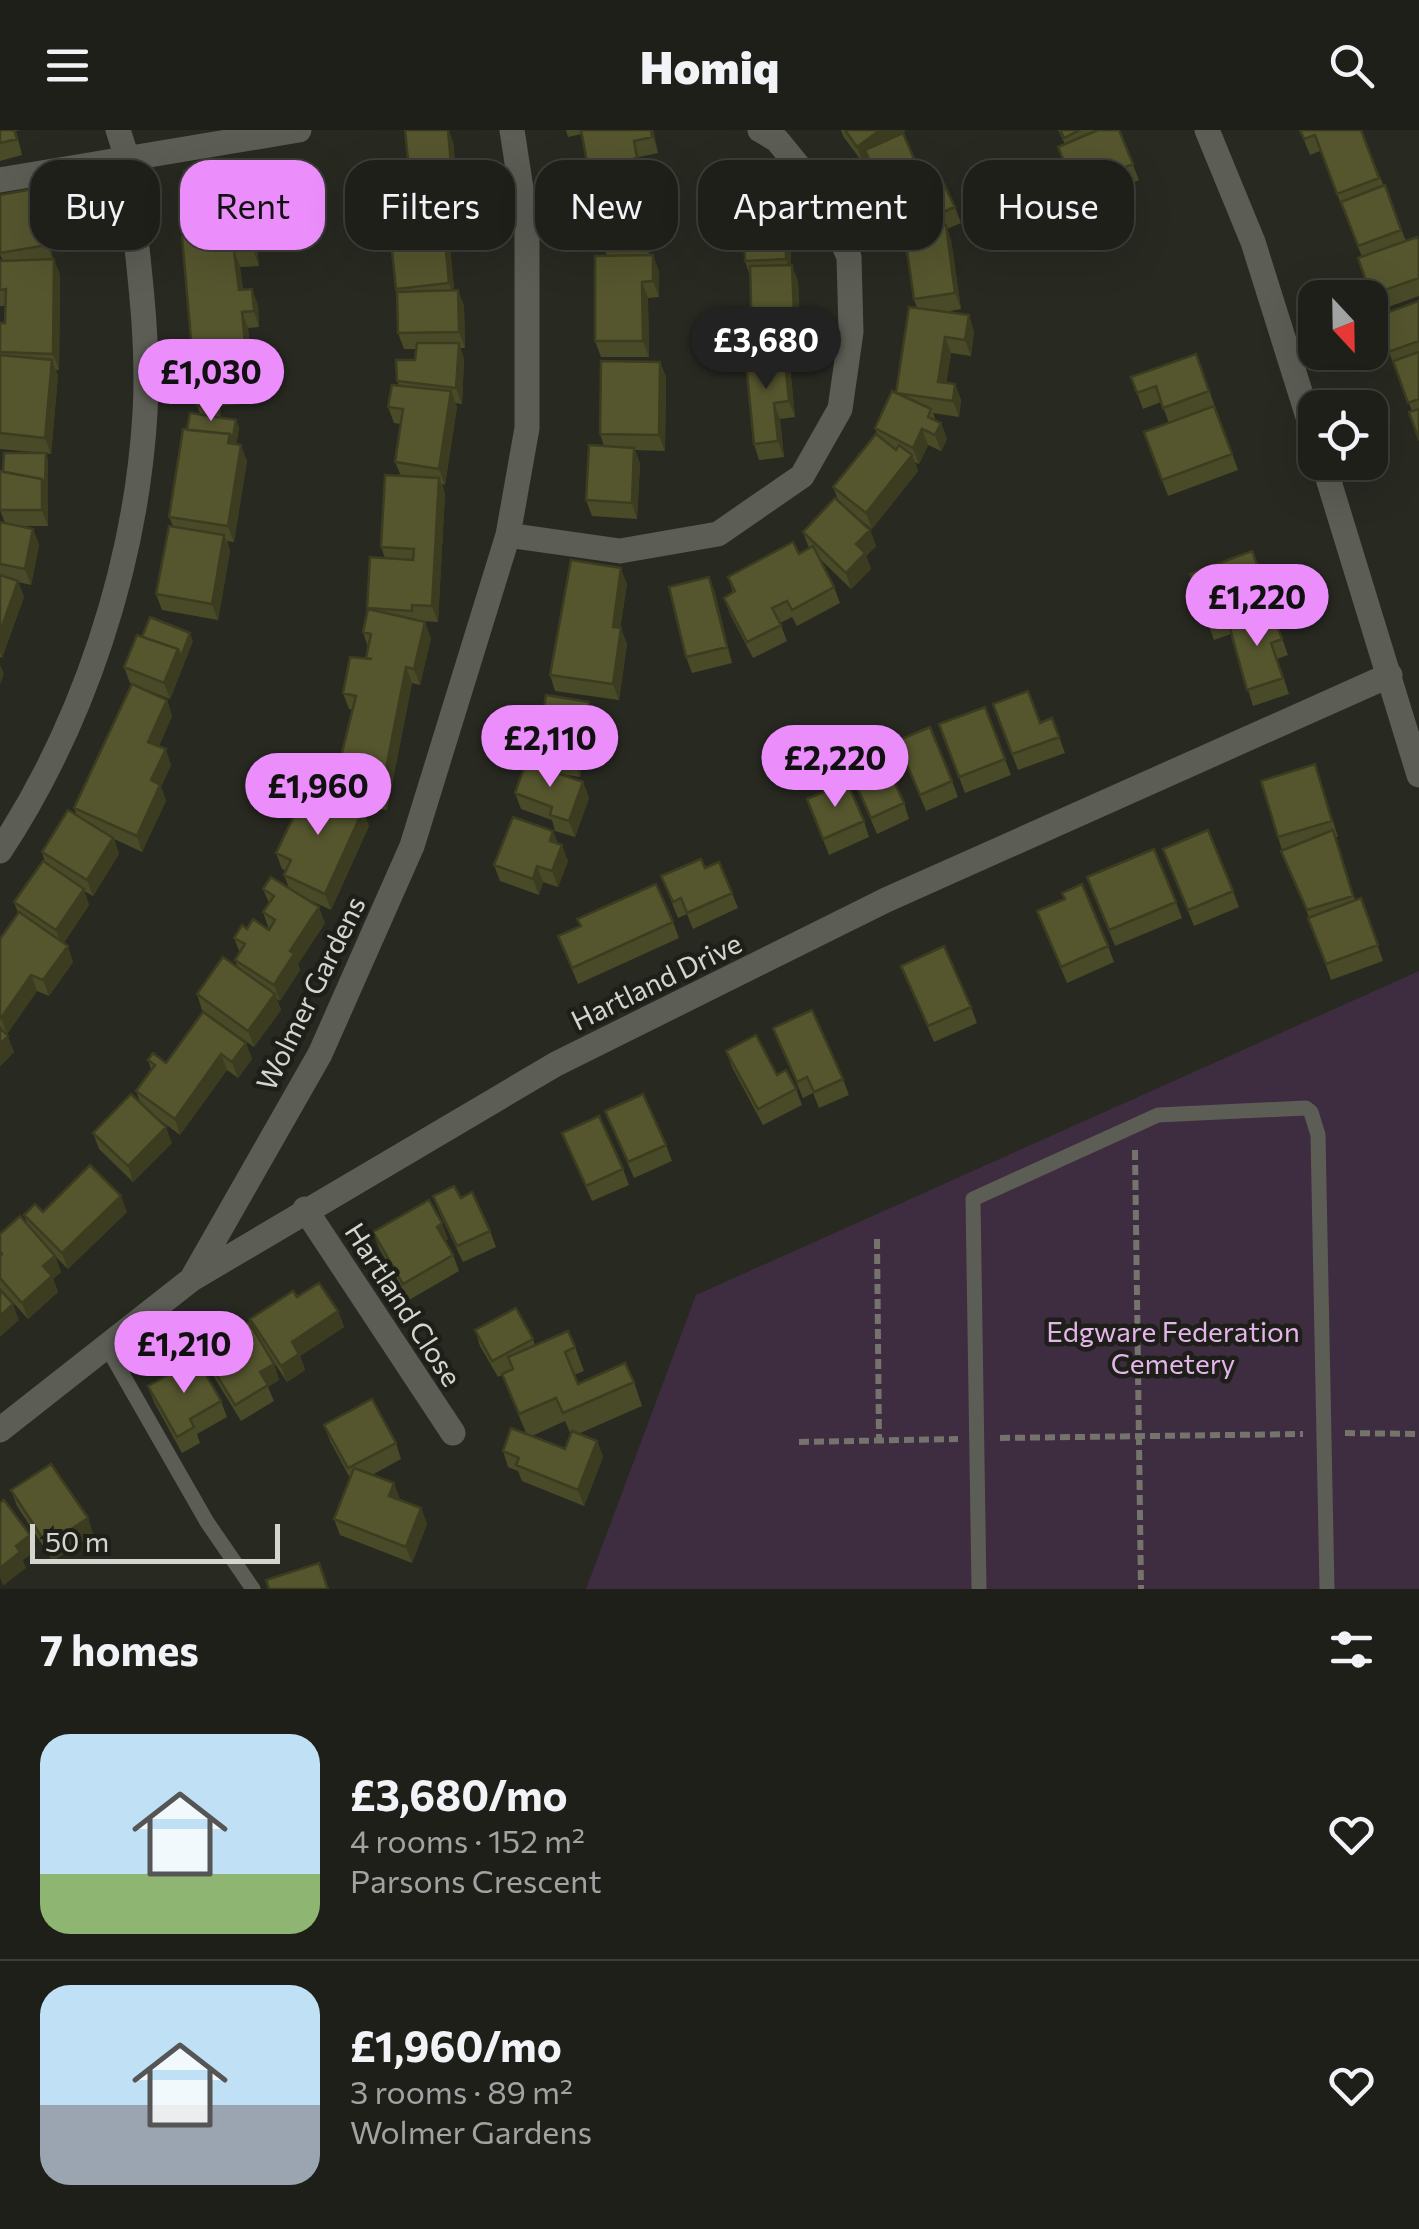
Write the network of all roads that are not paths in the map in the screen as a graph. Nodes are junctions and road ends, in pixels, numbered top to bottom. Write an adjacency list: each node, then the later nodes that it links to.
1 (118, 130): 6 (street)
2 (299, 130): 7 (street)
3 (512, 130): 13 (street, Wolmer Gardens)
4 (760, 130): 13 (street)
5 (1207, 130): 11 (street)
6 (128, 160)
7 (134, 160)
8 (30, 176): 9 (street)
9 (0, 180)
10 (134, 250): 16 (street)
11 (1300, 390)
12 (1328, 480): 14 (street)
13 (508, 535): 18 (street, Wolmer Gardens)
14 (1390, 675): 15 (street); 17 (street, Hartland Drive)
15 (1419, 775)
16 (0, 851)
17 (305, 1208): 18 (street, Hartland Drive); 21 (street, Hartland Close)
18 (192, 1280): 19 (street, Hartland Drive)
19 (108, 1349): 20 (street, Hartland Drive); 22 (lane)
20 (0, 1430)
21 (453, 1433)
22 (253, 1589)
23 (979, 1589): 24 (lane)
24 (1327, 1589)

